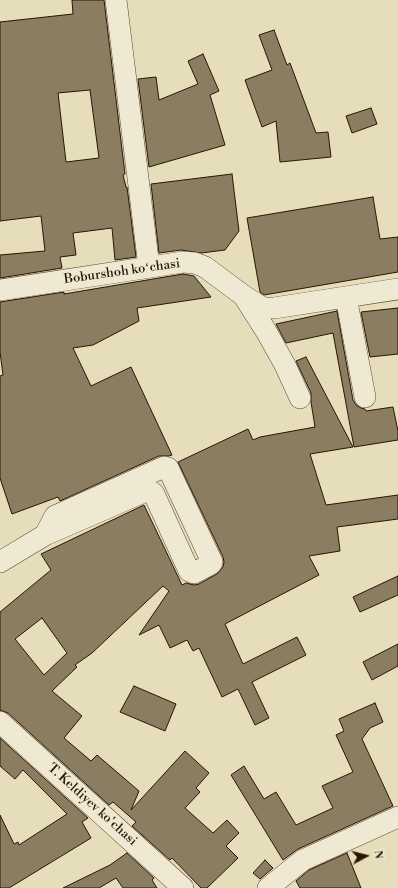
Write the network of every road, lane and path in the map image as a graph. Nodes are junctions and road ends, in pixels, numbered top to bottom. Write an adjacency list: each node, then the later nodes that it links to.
1 (116, 0): 2 (street)
2 (149, 267): 4 (street, Boburshoh koʻchasi); 5 (street, Boburshoh koʻchasi)
3 (398, 289): 6 (street, Boburshoh koʻchasi)
4 (0, 290)
5 (244, 296): 6 (street, Boburshoh koʻchasi); 8 (street)
6 (346, 297): 7 (street)
7 (365, 397)
8 (300, 398)
9 (45, 535): 9 (street); 10 (street)
10 (0, 562)
11 (0, 722): 13 (street, T. Keldiyev ko'chasi)
12 (398, 817): 14 (street)
13 (183, 888)
14 (268, 888)

